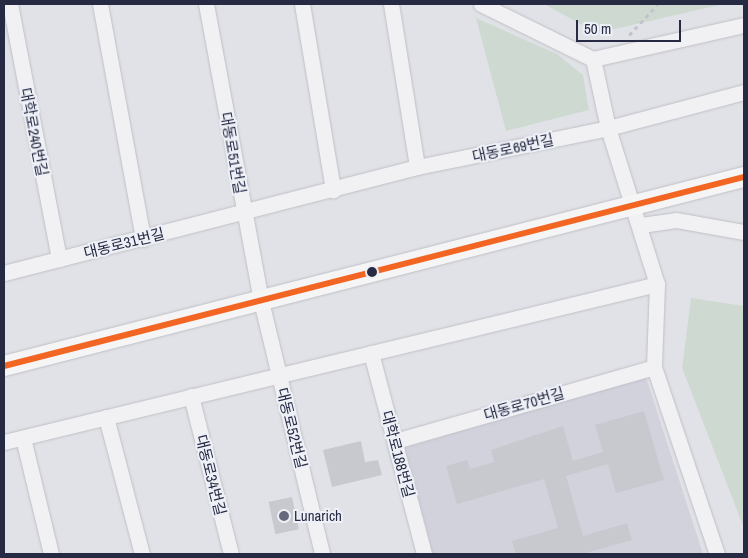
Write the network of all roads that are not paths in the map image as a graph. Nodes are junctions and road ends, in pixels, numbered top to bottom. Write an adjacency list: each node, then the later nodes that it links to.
1 (10, 4): 19 (street, 대학로240번길)
2 (100, 4): 18 (street)
3 (206, 4): 15 (street, 대동로51번길)
4 (302, 4): 13 (street)
5 (391, 4): 11 (street)
6 (481, 4): 8 (street)
7 (744, 26): 8 (street)
8 (593, 59): 10 (street)
9 (744, 92): 10 (street, 대동로69번길)
10 (608, 128): 11 (street, 대동로69번길); 14 (street)
11 (417, 167): 13 (street, 대동로69번길)
12 (744, 177): 14 (main road)
13 (333, 190): 15 (street, 대동로69번길)
14 (633, 204): 16 (street); 22 (main road)
15 (244, 214): 18 (street, 대동로31번길); 22 (street, 대동로51번길)
16 (641, 225): 17 (street); 21 (street)
17 (744, 232)
18 (143, 239): 19 (street, 대동로31번길)
19 (59, 259): 20 (street, 대동로31번길)
20 (4, 273)
21 (657, 284): 23 (street); 25 (street)
22 (261, 301): 24 (main road); 26 (street, 대동로52번길)
23 (371, 353): 26 (street); 30 (street, 대학로188번길)
24 (4, 366)
25 (654, 367): 30 (street, 대동로70번길); 37 (street)
26 (279, 374): 27 (street); 35 (street, 대동로52번길)
27 (191, 396): 28 (street); 34 (street, 대동로34번길)
28 (106, 417): 29 (street); 33 (street)
29 (23, 438): 31 (street); 32 (street)
30 (395, 441): 36 (street, 대학로188번길)
31 (4, 442)
32 (52, 554)
33 (142, 554)
34 (231, 554)
35 (322, 554)
36 (424, 554)
37 (717, 554)

